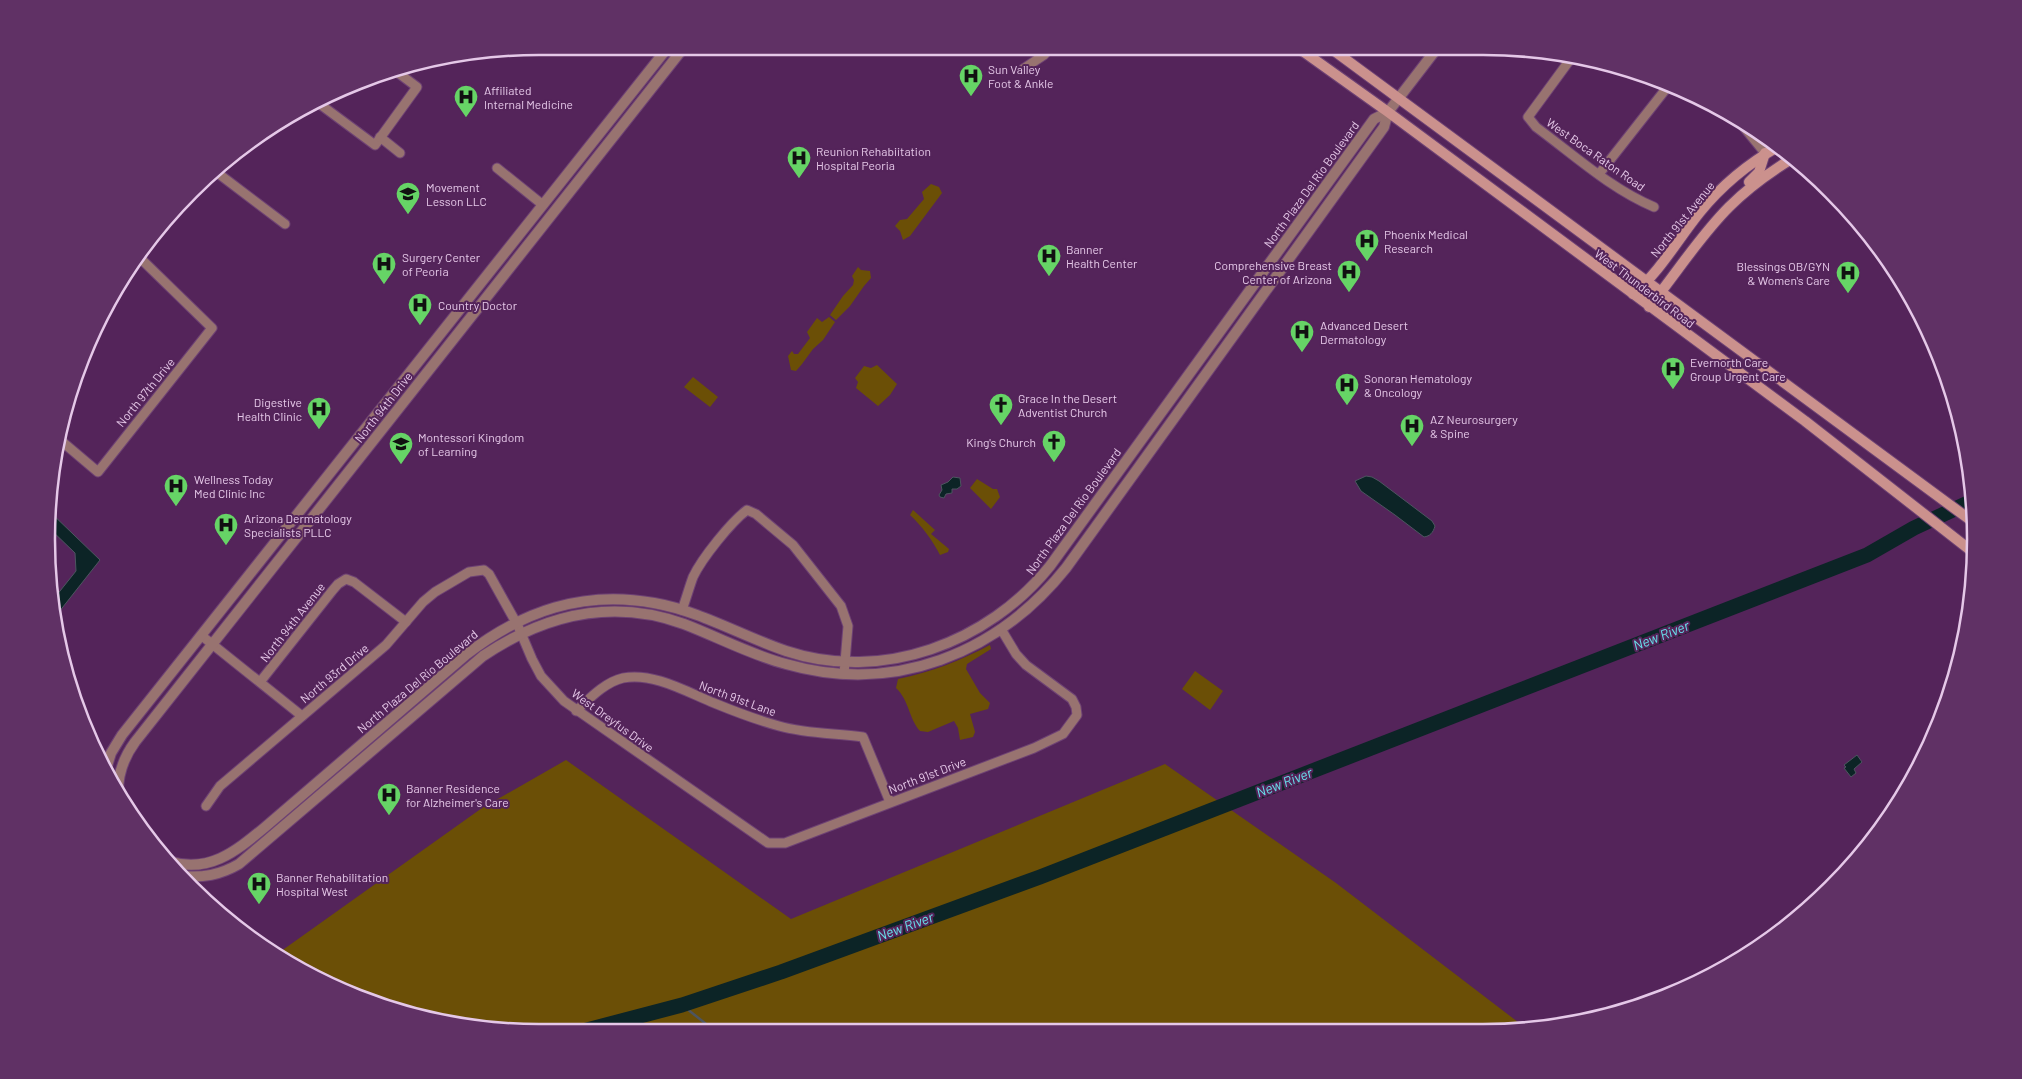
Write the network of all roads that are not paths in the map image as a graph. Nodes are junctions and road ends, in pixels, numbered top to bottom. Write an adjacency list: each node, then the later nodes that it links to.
1 (662, 55): 17 (street, North 94th Drive)
2 (678, 55): 20 (street, North 94th Drive)
3 (1045, 55): 8 (street)
4 (1308, 55): 13 (main road, West Thunderbird Road)
5 (1340, 55): 11 (main road, West Thunderbird Road)
6 (1432, 55): 11 (street)
7 (1568, 63): 23 (street, West Boca Raton Road)
8 (1023, 69)
9 (402, 76): 15 (street)
10 (1665, 91): 23 (street)
11 (1398, 98): 13 (street); 33 (main road, West Thunderbird Road)
12 (323, 106): 15 (street)
13 (1388, 112): 25 (street, North Plaza Del Rio Boulevard); 27 (street, North Plaza Del Rio Boulevard); 36 (main road, West Thunderbird Road)
14 (1752, 137): 19 (street)
15 (378, 141): 18 (street)
16 (1770, 150): 19 (main road, North 91st Avenue)
17 (586, 151): 20 (street); 28 (street, North 94th Drive)
18 (400, 153)
19 (1765, 153): 26 (main road); 33 (main road, North 91st Avenue)
20 (596, 159): 30 (street, North 94th Drive)
21 (1787, 163): 26 (main road)
22 (497, 168): 28 (street)
23 (1599, 174): 29 (street, West Boca Raton Road)
24 (220, 175): 31 (street)
25 (1321, 192): 27 (street); 34 (street, North Plaza Del Rio Boulevard)
26 (1742, 195): 35 (main road)
27 (1332, 200): 37 (street, North Plaza Del Rio Boulevard)
28 (543, 205): 30 (street); 44 (street, North 94th Drive)
29 (1654, 207)
30 (553, 212): 46 (street, North 94th Drive)
31 (285, 224)
32 (144, 261): 43 (street, North 97th Drive)
33 (1648, 282): 35 (main road, West Thunderbird Road); 36 (main road, North 91st Avenue)
34 (1251, 288): 37 (street); 39 (street, North Plaza Del Rio Boulevard)
35 (1661, 293): 38 (main road); 48 (main road, West Thunderbird Road)
36 (1633, 294): 38 (main road, West Thunderbird Road)
37 (1262, 296): 40 (street, North Plaza Del Rio Boulevard)
38 (1650, 307): 49 (main road, West Thunderbird Road)
39 (1204, 352): 40 (street); 41 (street, North Plaza Del Rio Boulevard)
40 (1215, 360): 42 (street, North Plaza Del Rio Boulevard)
41 (1156, 420): 42 (street); 45 (street, North Plaza Del Rio Boulevard)
42 (1167, 427): 47 (street, North Plaza Del Rio Boulevard)
43 (64, 444)
44 (324, 480): 46 (street); 60 (street, North 94th Drive)
45 (1112, 480): 47 (street); 51 (street, North Plaza Del Rio Boulevard)
46 (334, 488): 61 (street, North 94th Drive)
47 (1122, 488): 53 (street, North Plaza Del Rio Boulevard)
48 (1966, 517)
49 (1967, 548)
50 (484, 570): 56 (street, North 93rd Drive); 57 (street, West Dreyfus Drive)
51 (1028, 592): 53 (street); 62 (street, North Plaza Del Rio Boulevard)
52 (608, 599): 54 (street, North Plaza Del Rio Boulevard); 55 (street); 57 (street, North Plaza Del Rio Boulevard)
53 (1036, 601): 58 (street, North Plaza Del Rio Boulevard)
54 (682, 610): 64 (street, North Plaza Del Rio Boulevard); 64 (street)
55 (608, 612): 59 (street, North Plaza Del Rio Boulevard); 65 (street, North Plaza Del Rio Boulevard)
56 (406, 622): 66 (street, North 94th Avenue); 68 (street, North 93rd Drive)
57 (514, 622): 59 (street, West Dreyfus Drive); 74 (street, North Plaza Del Rio Boulevard)
58 (1001, 629): 63 (street, North Plaza Del Rio Boulevard); 71 (street, North 91st Drive)
59 (521, 634): 67 (street, West Dreyfus Drive); 75 (street, North Plaza Del Rio Boulevard)
60 (202, 636): 61 (street); 69 (street, North 94th Drive)
61 (211, 643): 66 (street); 70 (street, North 94th Drive)
62 (937, 648): 63 (street); 64 (street, North Plaza Del Rio Boulevard)
63 (942, 659): 65 (street, North Plaza Del Rio Boulevard)
64 (846, 662): 65 (street)
65 (844, 674)
66 (260, 682): 68 (street)
67 (576, 711): 71 (street, North 91st Lane); 73 (street, West Dreyfus Drive)
68 (302, 716): 72 (street, North 93rd Drive)
69 (109, 761)
70 (119, 780)
71 (890, 802): 73 (street, North 91st Drive)
72 (206, 806)
73 (776, 844)
74 (178, 862)
75 (192, 876)

